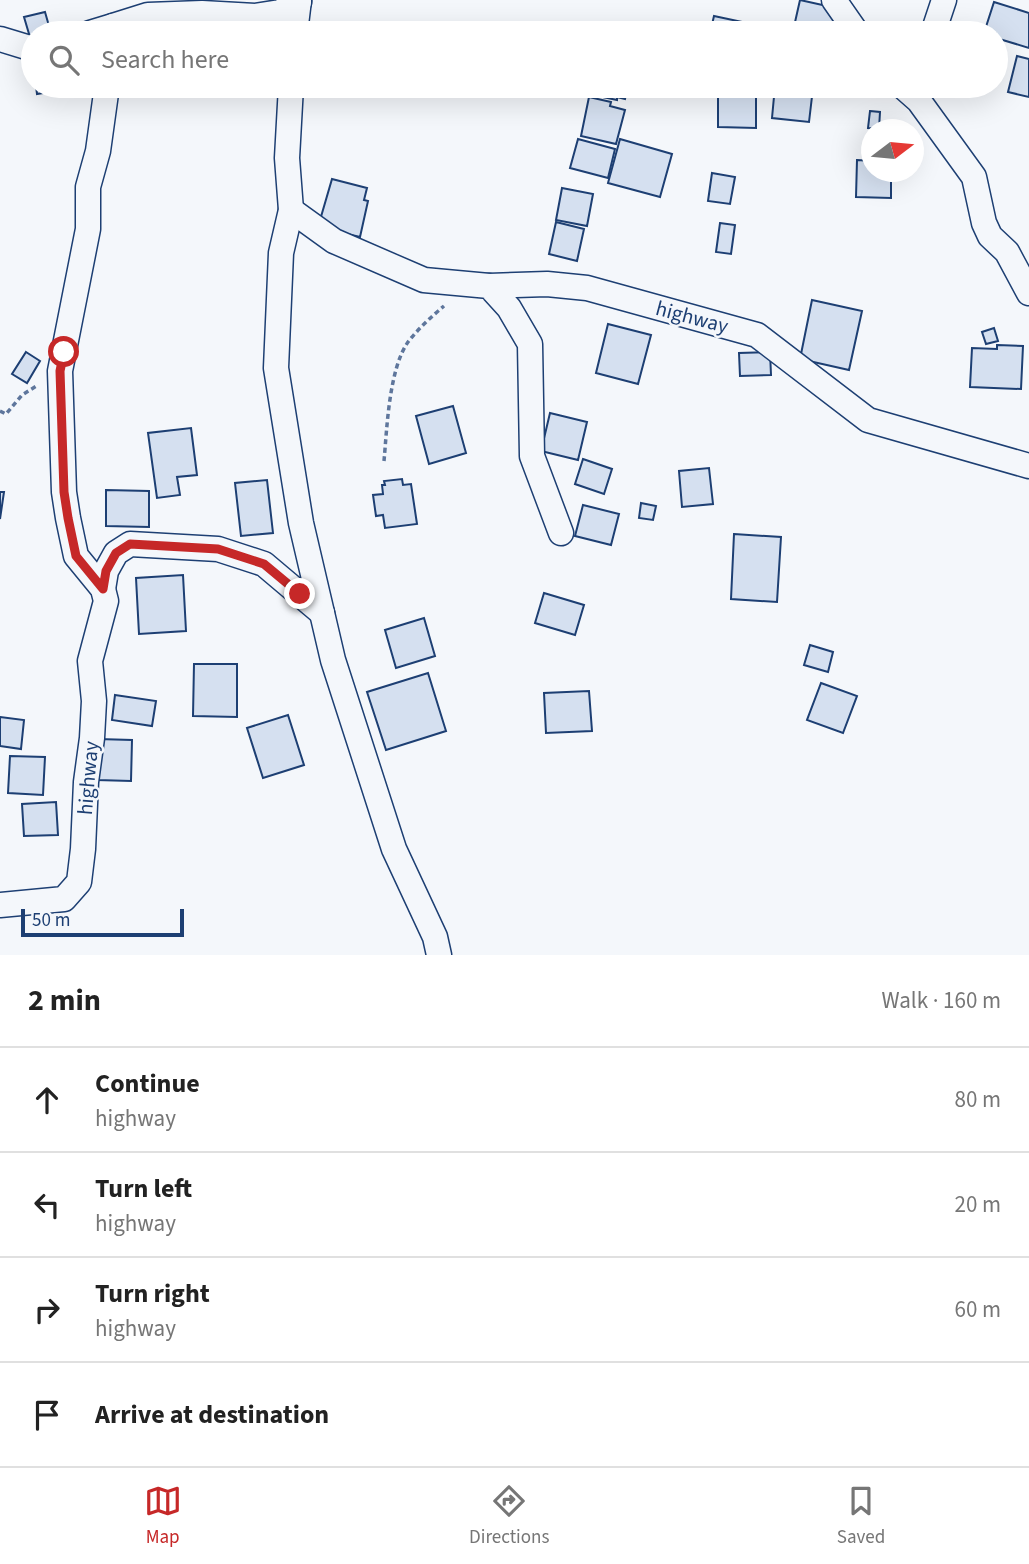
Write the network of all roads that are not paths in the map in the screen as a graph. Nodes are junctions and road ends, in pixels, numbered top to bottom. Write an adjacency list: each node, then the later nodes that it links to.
1 (834, 0): 6 (street)
2 (944, 0): 7 (street)
3 (299, 1): 4 (street); 5 (street)
4 (134, 21)
5 (296, 21)
6 (849, 21)
7 (937, 21)
8 (0, 39): 9 (street)
9 (21, 45)
10 (21, 51): 11 (street)
11 (0, 55)
12 (105, 98): 20 (street)
13 (290, 98): 15 (street)
14 (919, 98): 17 (street)
15 (291, 210): 16 (street, highway); 21 (street)
16 (479, 285): 18 (street, highway); 19 (street)
17 (1029, 293)
18 (1029, 466)
19 (561, 533)
20 (103, 589): 21 (street, highway); 22 (street, highway)
21 (322, 612): 23 (street)
22 (0, 905)
23 (439, 955)

